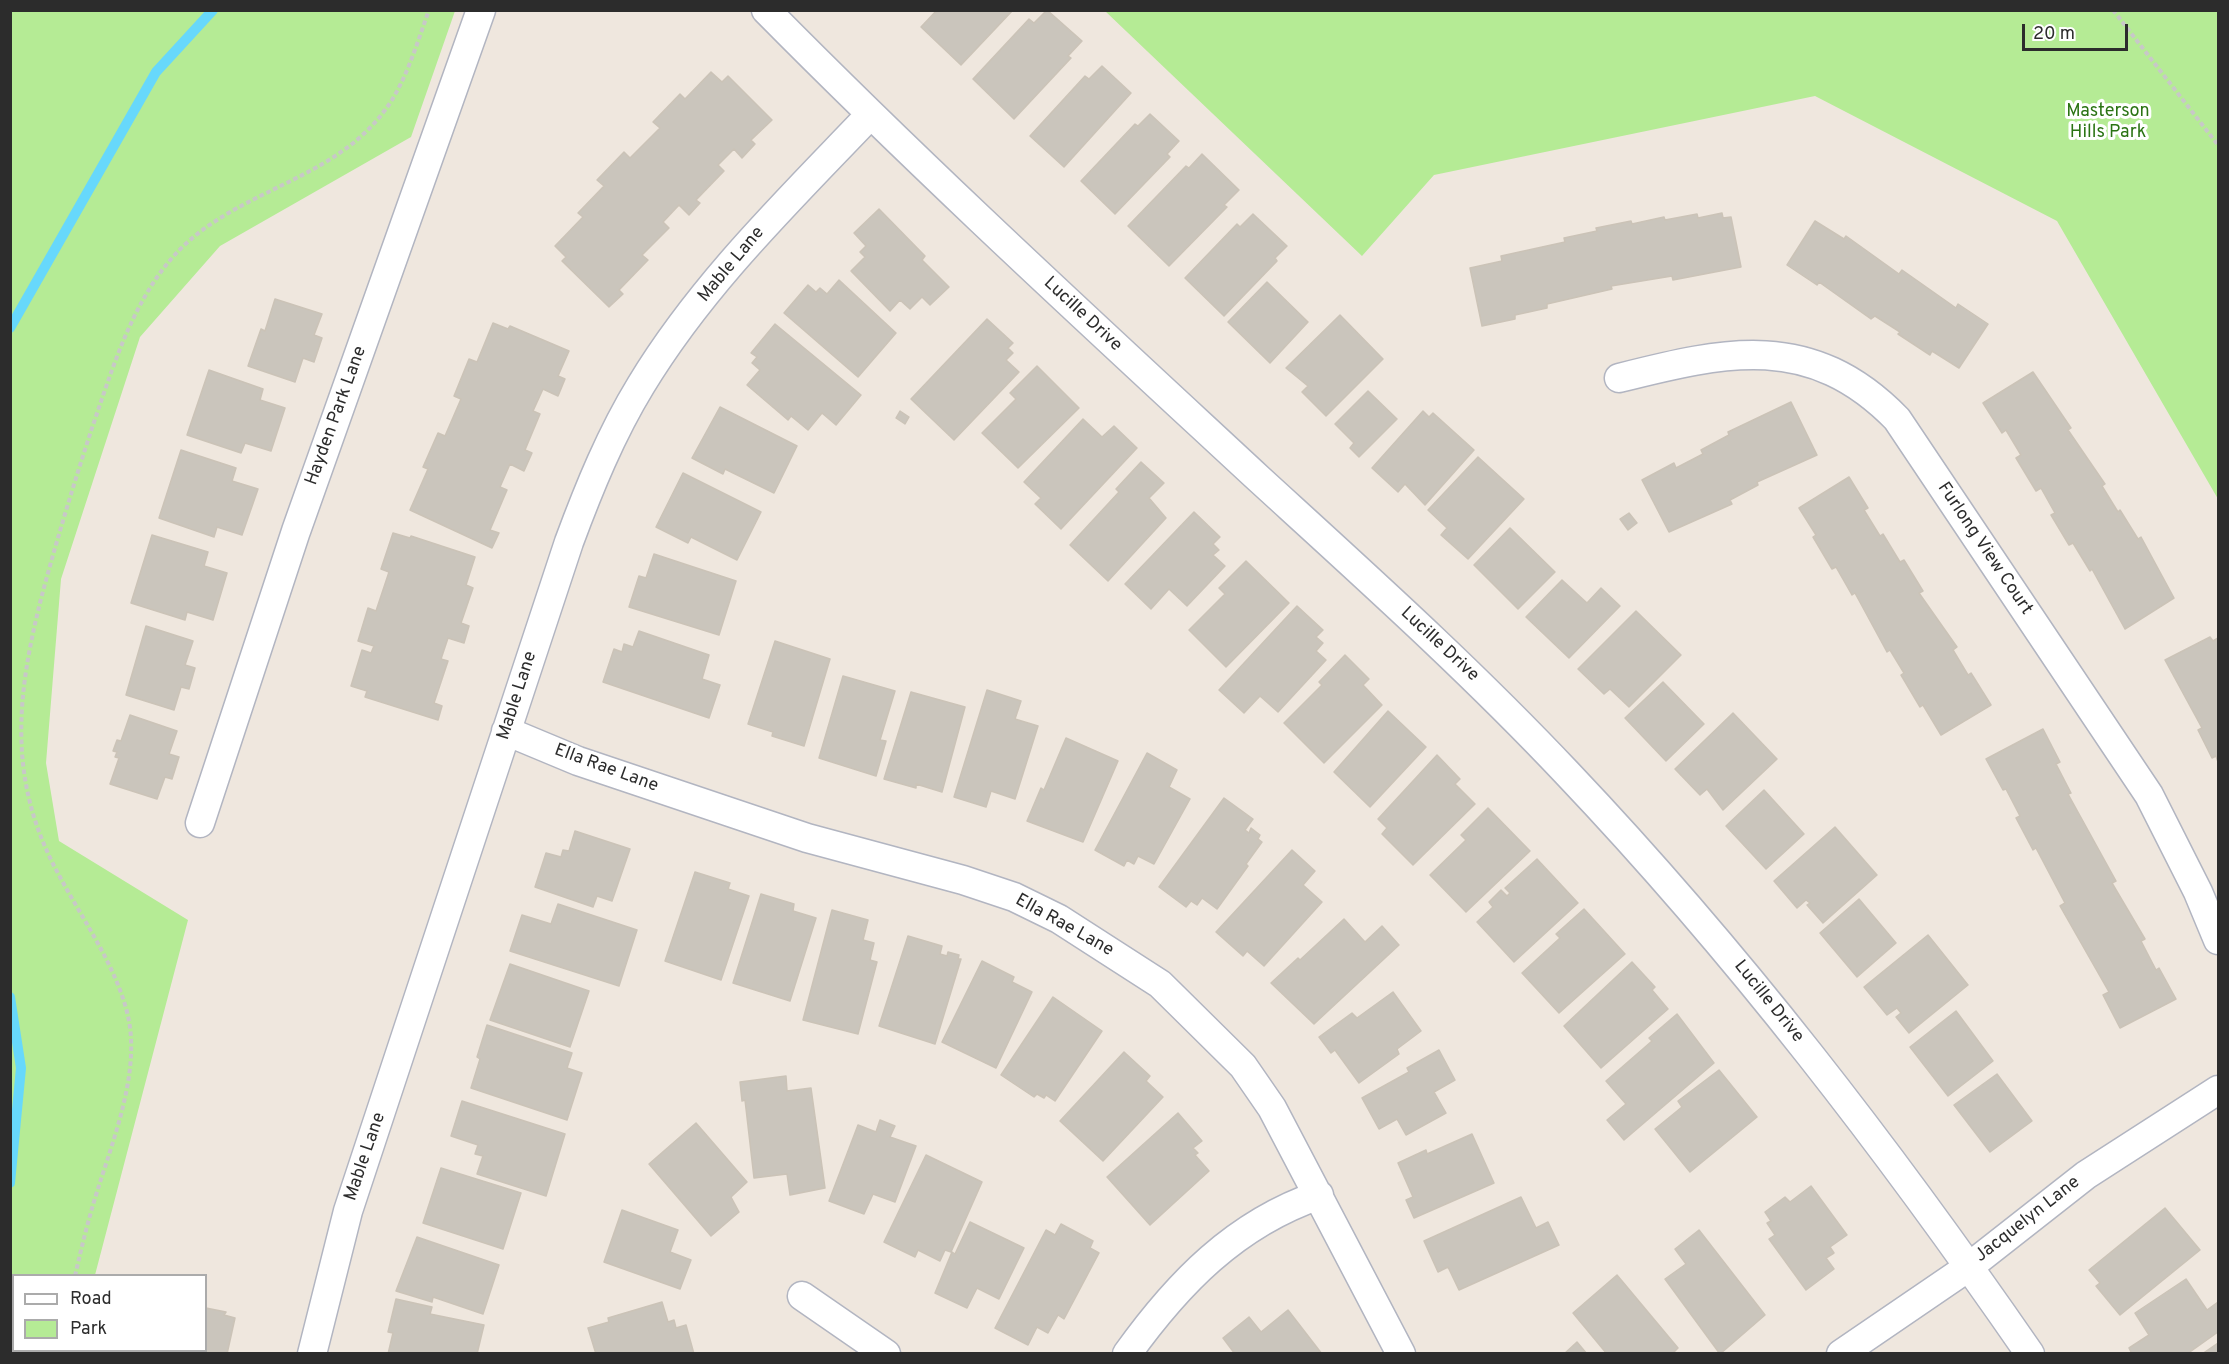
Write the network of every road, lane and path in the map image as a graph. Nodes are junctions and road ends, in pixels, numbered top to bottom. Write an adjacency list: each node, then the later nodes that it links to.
1 (429, 10): 14 (path)
2 (481, 10): 9 (street, Hayden Park Lane)
3 (766, 10): 5 (street, Lucille Drive)
4 (2113, 10): 6 (path)
5 (870, 116): 8 (street, Mable Lane); 13 (street, Lucille Drive)
6 (2218, 145)
7 (1618, 378): 10 (street, Furlong View Court)
8 (506, 731): 12 (street, Ella Rae Lane); 16 (street, Mable Lane)
9 (200, 823)
10 (2218, 940)
11 (2218, 1090): 13 (street, Jacquelyn Lane)
12 (1319, 1195): 18 (street); 19 (street, Ella Rae Lane)
13 (1970, 1266): 20 (street, Jacquelyn Lane); 21 (street, Lucille Drive)
14 (75, 1274)
15 (802, 1296): 17 (street)
16 (312, 1353)
17 (886, 1353)
18 (1127, 1353)
19 (1401, 1353)
20 (1841, 1353)
21 (2030, 1353)

